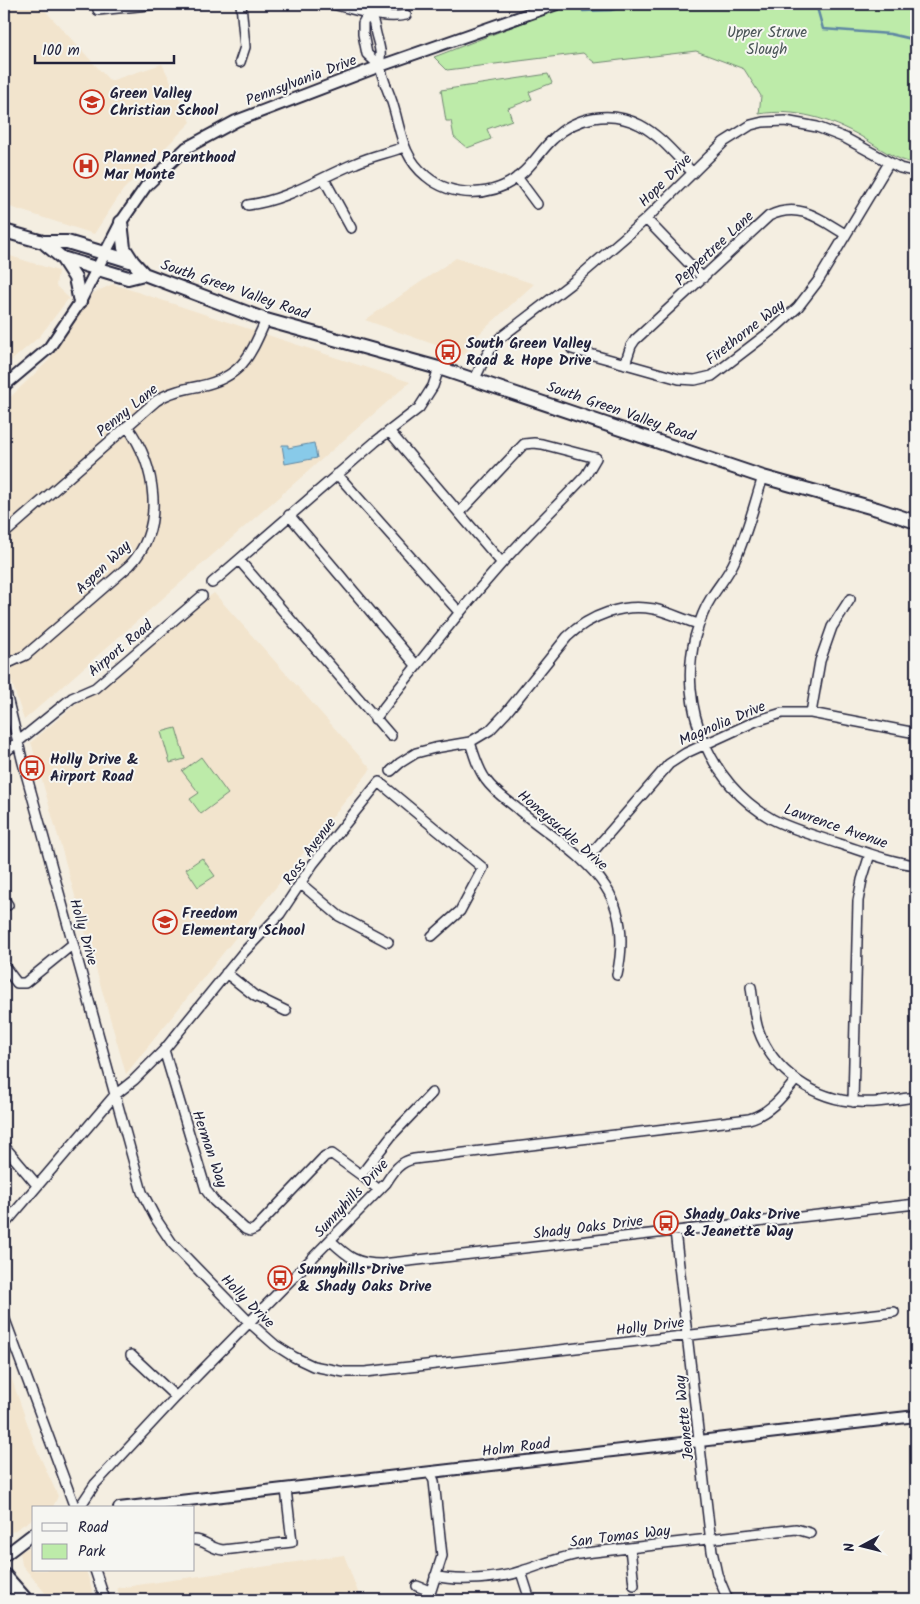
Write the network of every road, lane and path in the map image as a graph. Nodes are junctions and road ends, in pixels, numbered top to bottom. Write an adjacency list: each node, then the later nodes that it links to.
1 (159, 4): 5 (street)
2 (241, 4): 8 (street)
3 (332, 4): 6 (street)
4 (557, 4): 9 (street, Pennsylvania Drive)
5 (98, 10)
6 (368, 14): 7 (street); 9 (street)
7 (406, 15)
8 (240, 62)
9 (380, 66): 10 (street); 19 (street, Pennsylvania Drive)
10 (404, 148): 14 (street); 15 (street)
11 (889, 163): 12 (street, Hope Drive); 13 (street, Hope Drive); 22 (street, Firethorne Way)
12 (916, 172)
13 (693, 174): 14 (street); 18 (street, Hope Drive)
14 (518, 178): 16 (street)
15 (324, 179): 17 (street); 20 (street)
16 (537, 204)
17 (248, 205)
18 (646, 219): 29 (street); 35 (street, Hope Drive)
19 (121, 222): 24 (street, Pennsylvania Drive); 26 (main road)
20 (351, 228)
21 (4, 231): 23 (main road, South Green Valley Road)
22 (845, 234): 29 (street, Peppertree Lane); 33 (street, Firethorne Way)
23 (43, 242): 24 (main road, South Green Valley Road); 25 (main road, South Green Valley Road)
24 (105, 254): 26 (main road, South Green Valley Road); 27 (street, Pennsylvania Drive)
25 (62, 258): 27 (main road, South Green Valley Road); 30 (main road)
26 (133, 262): 28 (main road, South Green Valley Road)
27 (97, 268): 28 (main road, South Green Valley Road); 30 (street, Pennsylvania Drive)
28 (144, 274): 31 (main road, South Green Valley Road)
29 (703, 278): 33 (street, Peppertree Lane)
30 (80, 302): 36 (street, Pennsylvania Drive)
31 (266, 320): 34 (main road, South Green Valley Road); 37 (street, Penny Lane)
32 (572, 349): 33 (street, Firethorne Way)
33 (625, 364)
34 (439, 368): 35 (main road, South Green Valley Road); 38 (street)
35 (475, 379): 40 (main road, South Green Valley Road)
36 (4, 386)
37 (127, 426): 44 (street, Penny Lane); 52 (street, Aspen Way)
38 (390, 431): 39 (street); 41 (street)
39 (337, 474): 42 (street); 50 (street)
40 (763, 477): 43 (main road, South Green Valley Road); 51 (street, Lawrence Avenue)
41 (459, 513): 46 (street); 46 (street)
42 (289, 515): 45 (street); 53 (street)
43 (916, 522)
44 (4, 534)
45 (239, 560): 47 (street); 56 (street)
46 (502, 563): 50 (street)
47 (212, 583)
48 (202, 596): 59 (street, Airport Road)
49 (850, 599): 55 (street)
50 (460, 612): 53 (street)
51 (699, 624): 60 (street); 61 (street, Lawrence Avenue)
52 (4, 665)
53 (416, 665): 56 (street)
54 (4, 685): 59 (street, Holly Drive)
55 (812, 713): 57 (street, Magnolia Drive); 61 (street, Magnolia Drive)
56 (375, 718): 58 (street)
57 (916, 733)
58 (391, 736)
59 (18, 742): 62 (street, Airport Road); 70 (street, Holly Drive)
60 (470, 742): 63 (street); 65 (street, Honeysuckle Drive)
61 (706, 745): 64 (street, Lawrence Avenue); 65 (street, Magnolia Drive)
62 (4, 753)
63 (391, 771)
64 (870, 854): 66 (street, Lawrence Avenue); 81 (street)
65 (584, 862): 73 (street, Honeysuckle Drive)
66 (916, 865)
67 (300, 883): 68 (street, Ross Avenue); 69 (street); 72 (street, Ross Avenue)
68 (432, 936)
69 (388, 942)
70 (73, 944): 71 (street); 79 (street, Holly Drive)
71 (4, 966)
72 (226, 973): 75 (street); 76 (street, Ross Avenue)
73 (617, 975)
74 (751, 987): 77 (street)
75 (286, 1011)
76 (164, 1050): 79 (street); 83 (street, Herman Way)
77 (796, 1080): 81 (street); 85 (street, Sunnyhills Drive)
78 (432, 1093): 83 (street)
79 (115, 1095): 84 (street); 92 (street, Holly Drive)
80 (916, 1096): 81 (street)
81 (853, 1102)
82 (4, 1146): 84 (street)
83 (361, 1175): 85 (street, Herman Way)
84 (37, 1185): 87 (street)
85 (379, 1190): 89 (street, Sunnyhills Drive)
86 (916, 1204): 88 (street, Shady Oaks Drive)
87 (4, 1225)
88 (675, 1231): 89 (street, Shady Oaks Drive); 93 (street, Jeanette Way)
89 (330, 1240): 92 (street, Sunnyhills Drive)
90 (894, 1312): 93 (street, Holly Drive)
91 (4, 1317): 100 (street)
92 (250, 1323): 93 (street, Holly Drive); 95 (street, Sunnyhills Drive)
93 (688, 1336): 97 (street, Jeanette Way)
94 (131, 1355): 95 (street)
95 (176, 1397): 101 (street, Sunnyhills Drive)
96 (916, 1416): 97 (street, Holm Road)
97 (700, 1441): 98 (street, Holm Road); 105 (street, Jeanette Way)
98 (430, 1472): 99 (street, Holm Road); 112 (street)
99 (286, 1489): 102 (street, Holm Road); 106 (street)
100 (74, 1506)
101 (80, 1506)
102 (137, 1506)
103 (810, 1533): 105 (street, San Tomas Way)
104 (32, 1535): 108 (street)
105 (711, 1538): 107 (street, San Tomas Way); 120 (street, Jeanette Way)
106 (195, 1540)
107 (630, 1548): 110 (street, San Tomas Way); 113 (street)
108 (4, 1556)
109 (96, 1572): 117 (street)
110 (521, 1572): 112 (street, San Tomas Way); 119 (street)
111 (4, 1576): 116 (main road)
112 (435, 1576): 115 (street)
113 (634, 1585)
114 (416, 1586): 115 (street)
115 (430, 1591): 118 (street)
116 (25, 1600)
117 (105, 1600)
118 (428, 1600)
119 (530, 1600)
120 (728, 1600)

